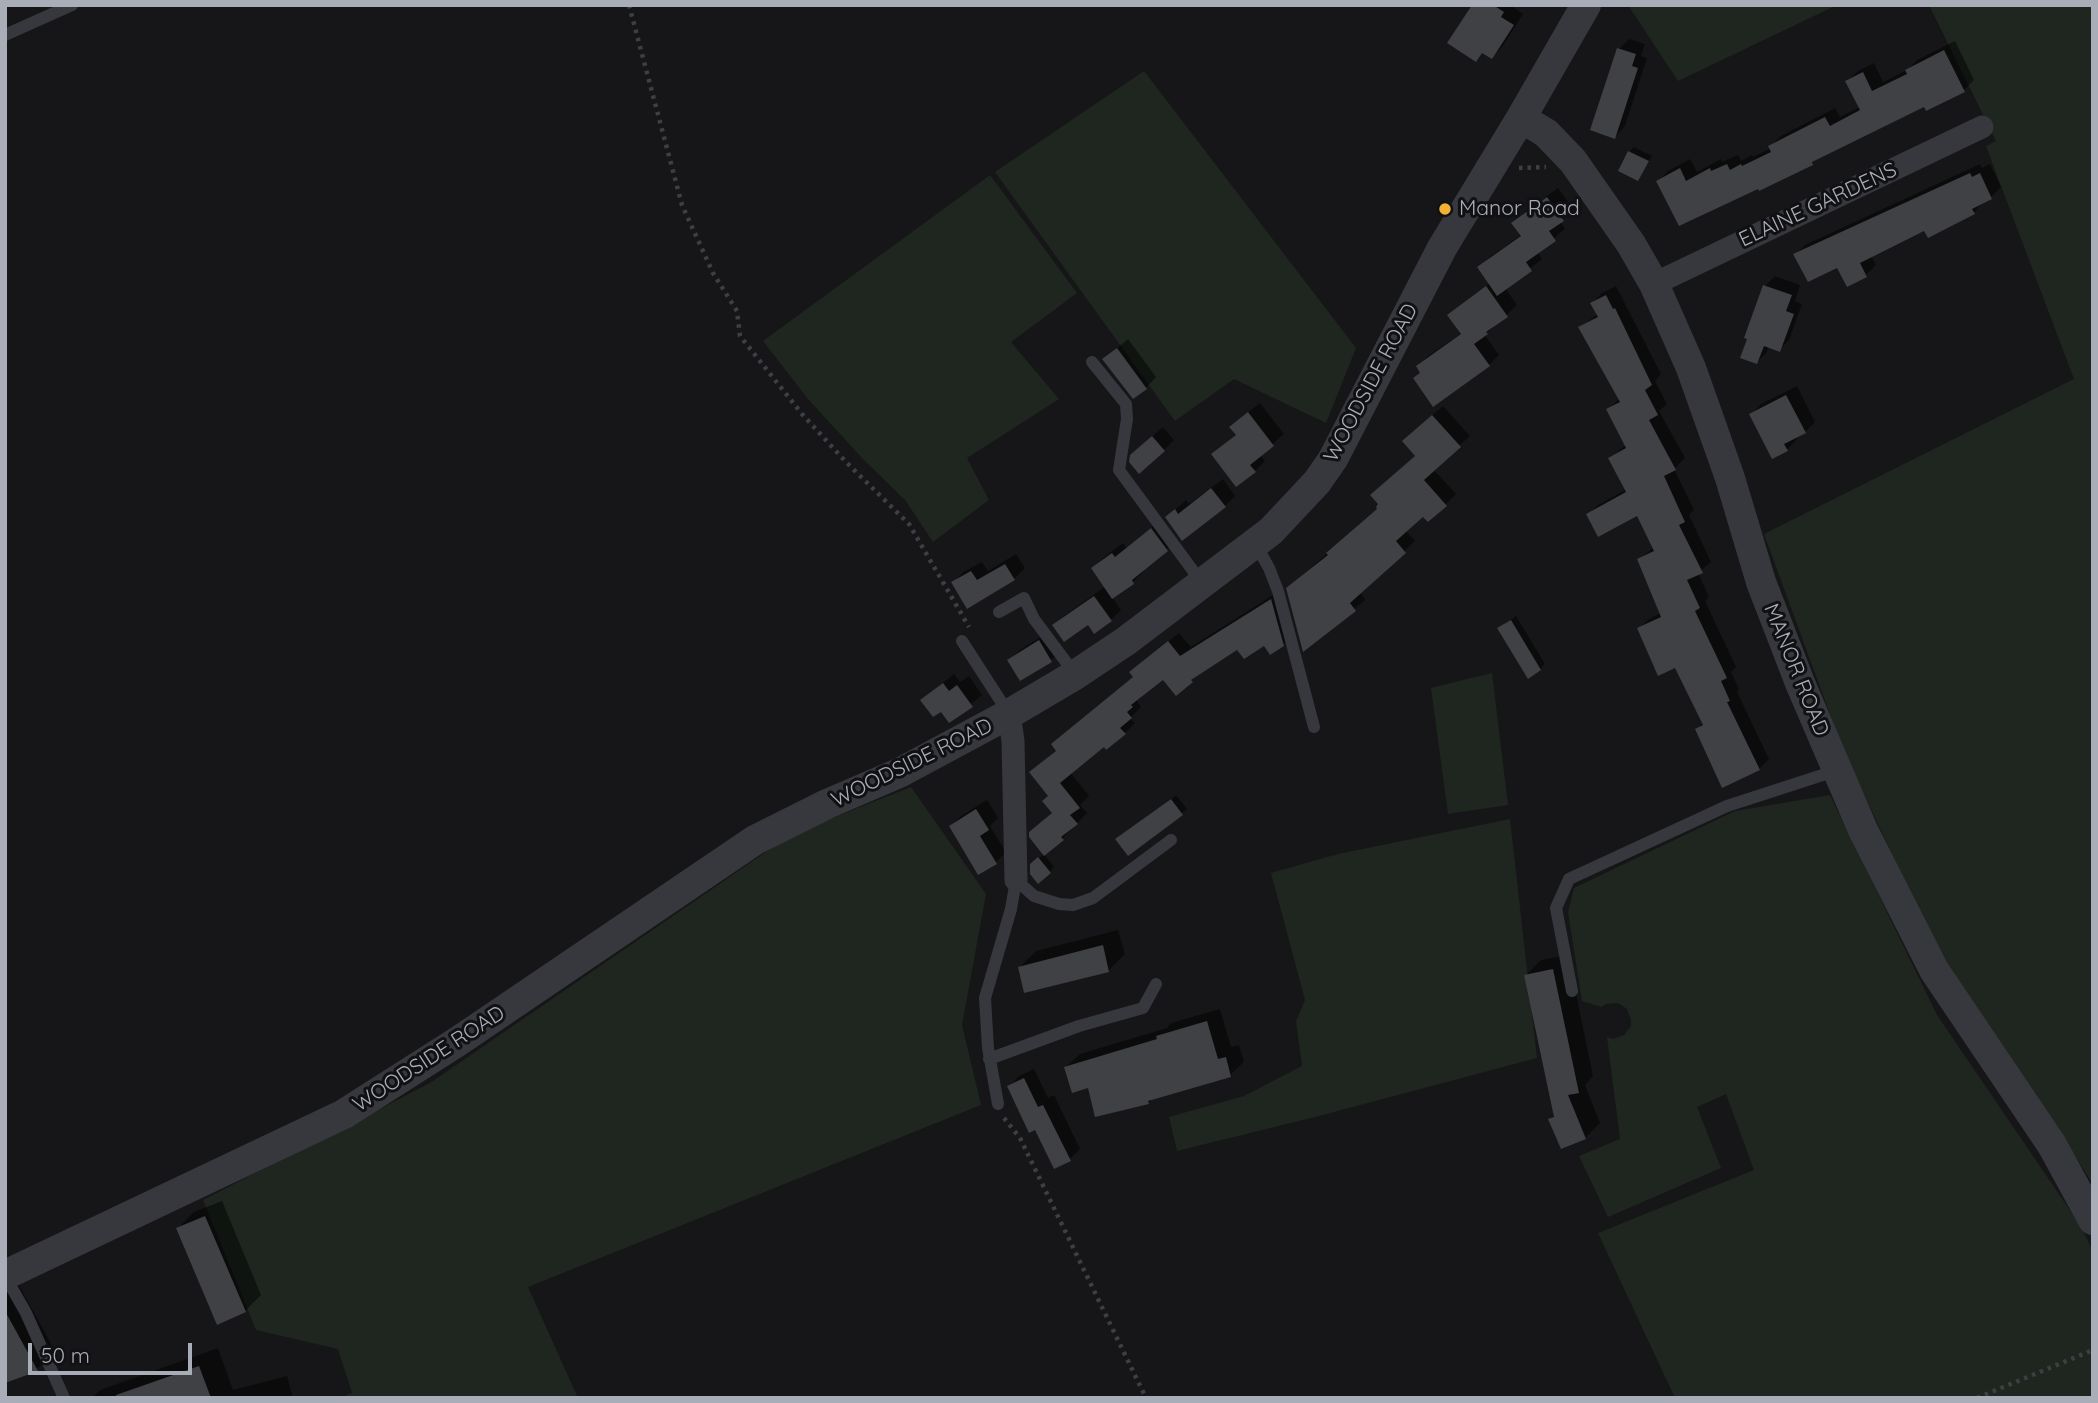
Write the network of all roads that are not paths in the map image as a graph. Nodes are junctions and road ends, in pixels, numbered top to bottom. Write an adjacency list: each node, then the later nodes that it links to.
1 (72, 5): 3 (lane)
2 (1586, 5): 4 (street, WOODSIDE ROAD)
3 (5, 35)
4 (1521, 118): 6 (street, MANOR ROAD); 8 (street, WOODSIDE ROAD)
5 (1982, 127): 6 (street, ELAINE GARDENS)
6 (1654, 284): 15 (street, MANOR ROAD)
7 (1092, 362): 9 (lane)
8 (1255, 543): 9 (street, WOODSIDE ROAD); 14 (lane)
9 (1202, 583): 12 (street, WOODSIDE ROAD)
10 (999, 612): 12 (lane)
11 (962, 641): 13 (lane)
12 (1075, 675): 13 (street, WOODSIDE ROAD)
13 (1009, 714): 17 (street); 23 (street, WOODSIDE ROAD)
14 (1314, 727)
15 (1838, 770): 19 (lane); 22 (street, MANOR ROAD)
16 (1171, 840): 17 (lane)
17 (1016, 880): 20 (lane)
18 (1156, 984): 20 (lane)
19 (1572, 991)
20 (989, 1059): 21 (lane)
21 (998, 1104)
22 (2093, 1220)
23 (5, 1275): 24 (lane)
24 (64, 1398)

